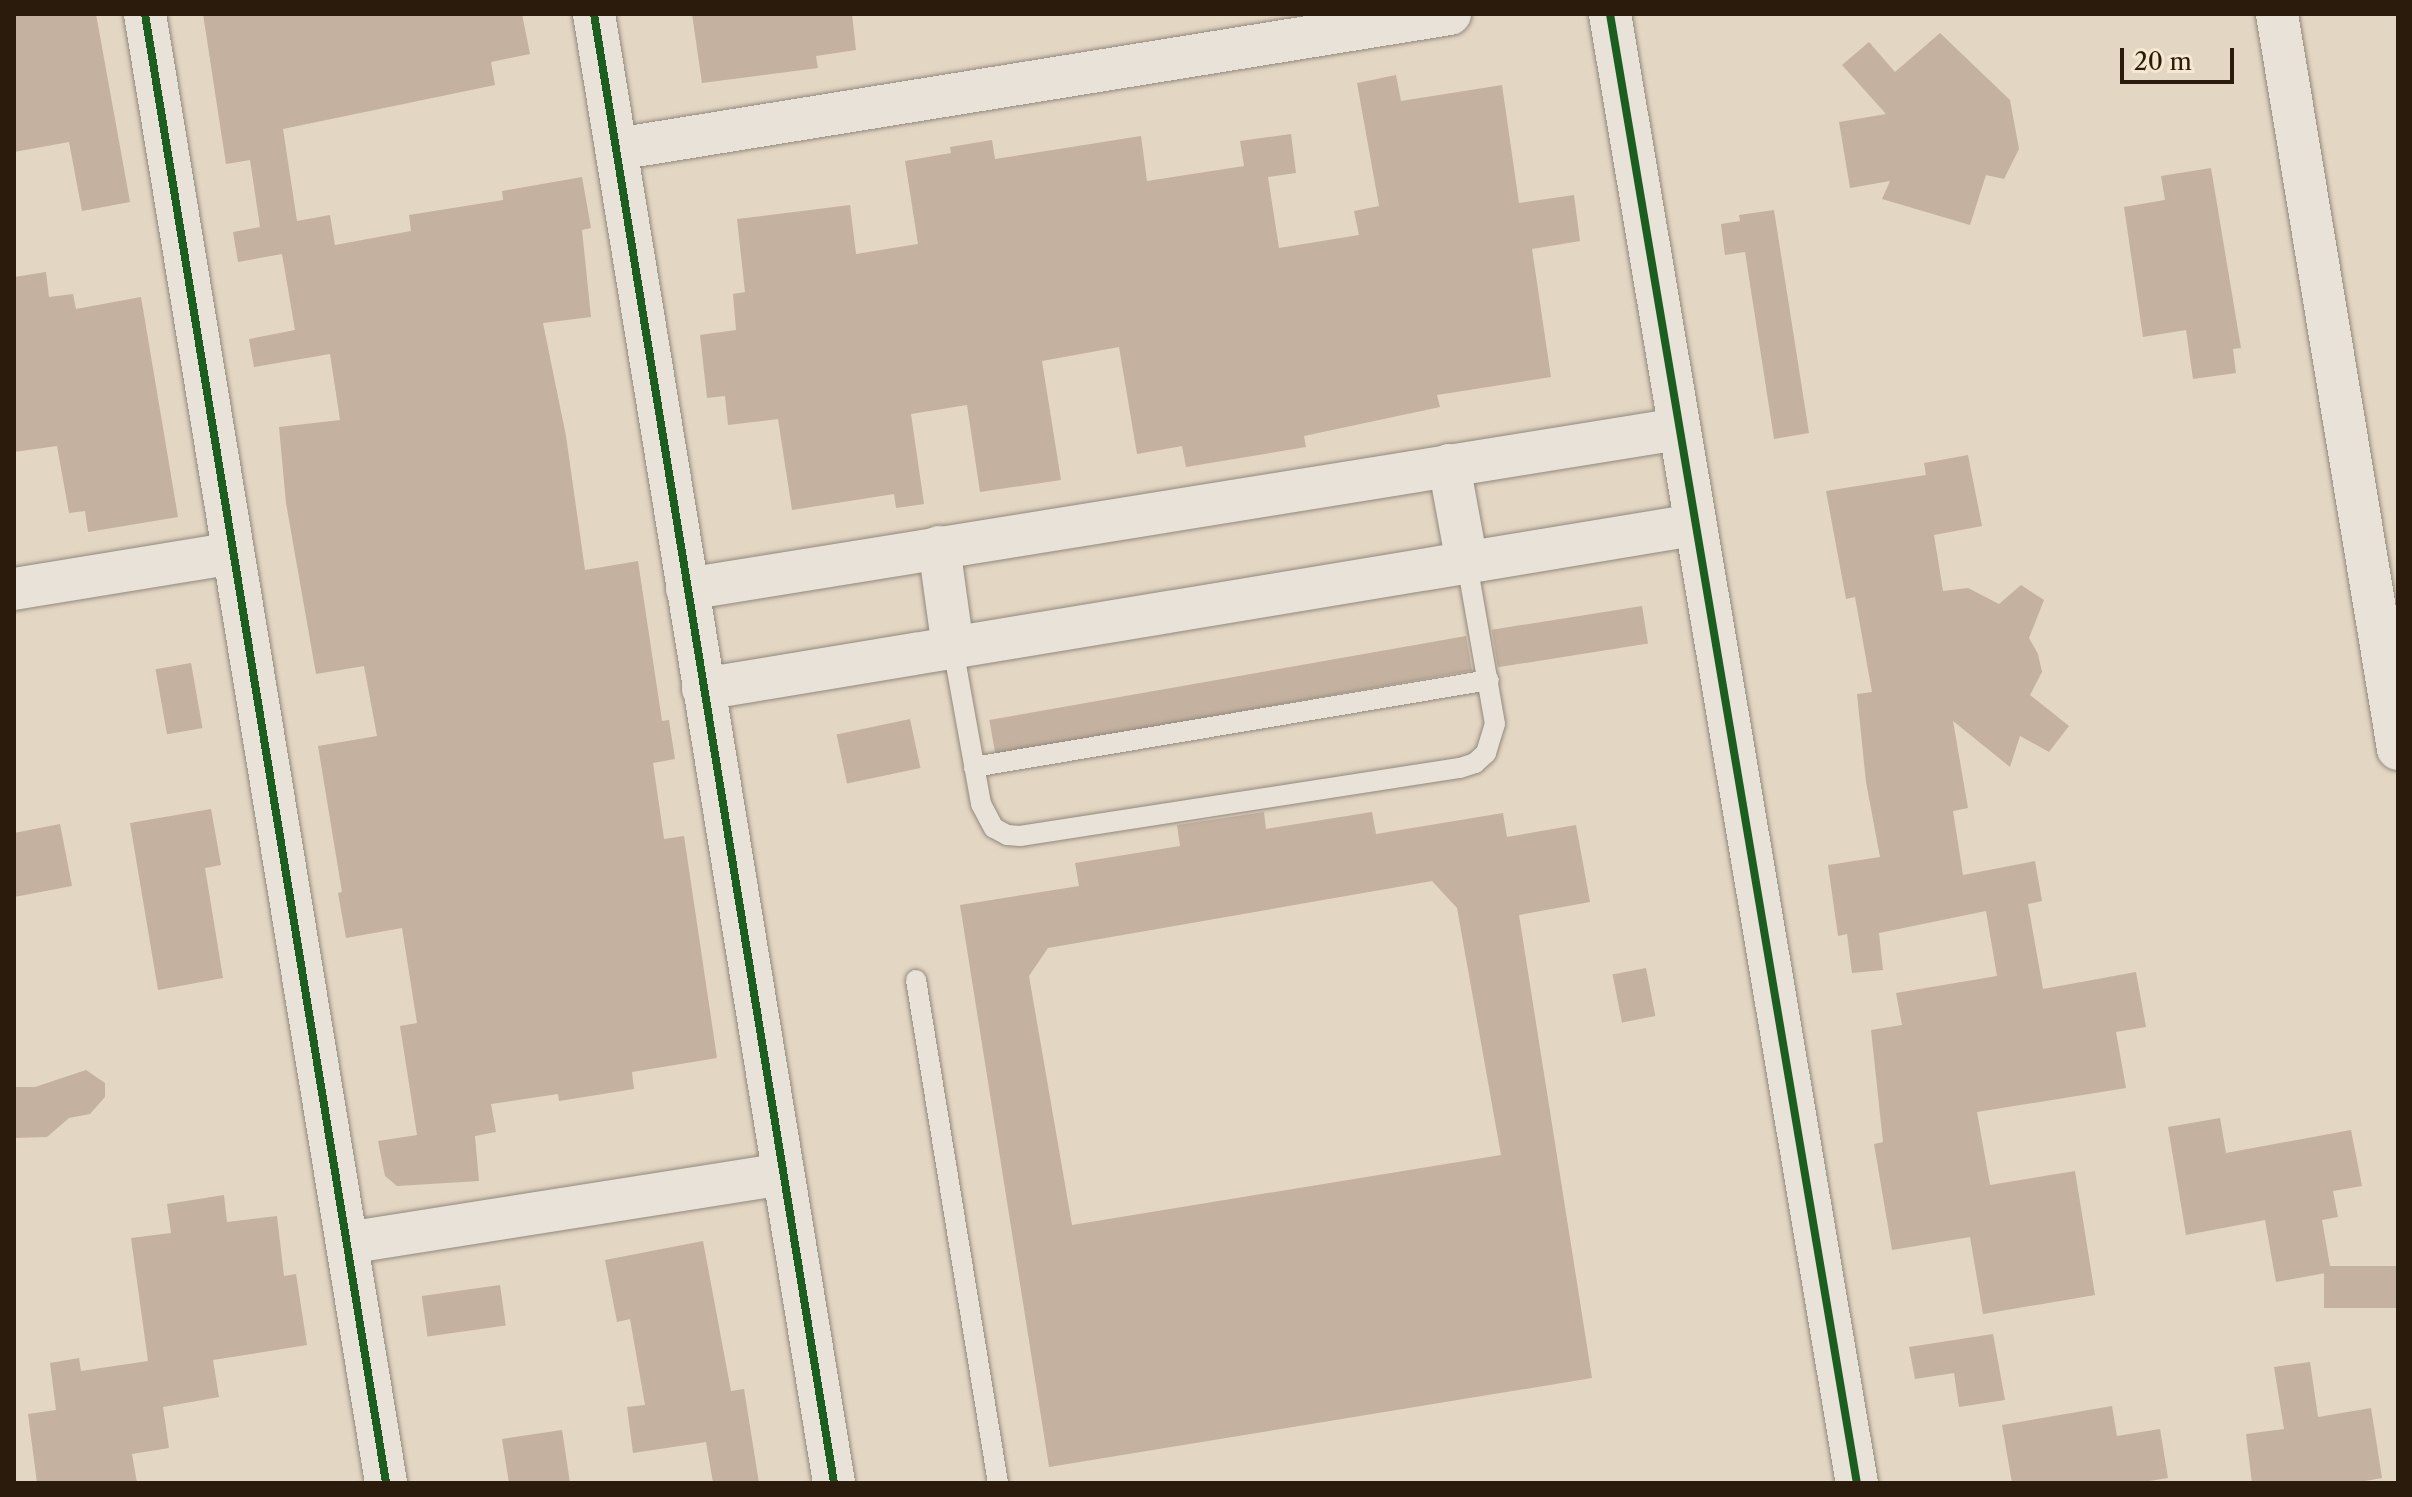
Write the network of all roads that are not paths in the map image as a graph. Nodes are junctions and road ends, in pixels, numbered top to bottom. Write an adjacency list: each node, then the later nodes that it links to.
1 (145, 14): 11 (street)
2 (594, 14): 6 (street)
3 (1450, 14): 6 (street)
4 (1610, 14): 7 (street)
5 (2277, 14): 18 (street)
6 (617, 149): 14 (street)
7 (1678, 429): 8 (street); 9 (street)
8 (1449, 465): 10 (street); 12 (street)
9 (1694, 525): 12 (street); 26 (street)
10 (939, 547): 14 (street); 15 (street)
11 (233, 553): 13 (street); 22 (street)
12 (1467, 563): 15 (street); 16 (lane)
13 (14, 589)
14 (687, 589): 17 (street)
15 (953, 648): 17 (street); 19 (lane)
16 (1489, 680): 19 (lane); 19 (lane)
17 (703, 689): 21 (street)
18 (2398, 749)
19 (974, 767)
20 (916, 980): 25 (lane)
21 (782, 1174): 22 (street); 24 (street)
22 (347, 1243): 23 (street)
23 (386, 1483)
24 (834, 1483)
25 (998, 1483)
26 (1857, 1483)

